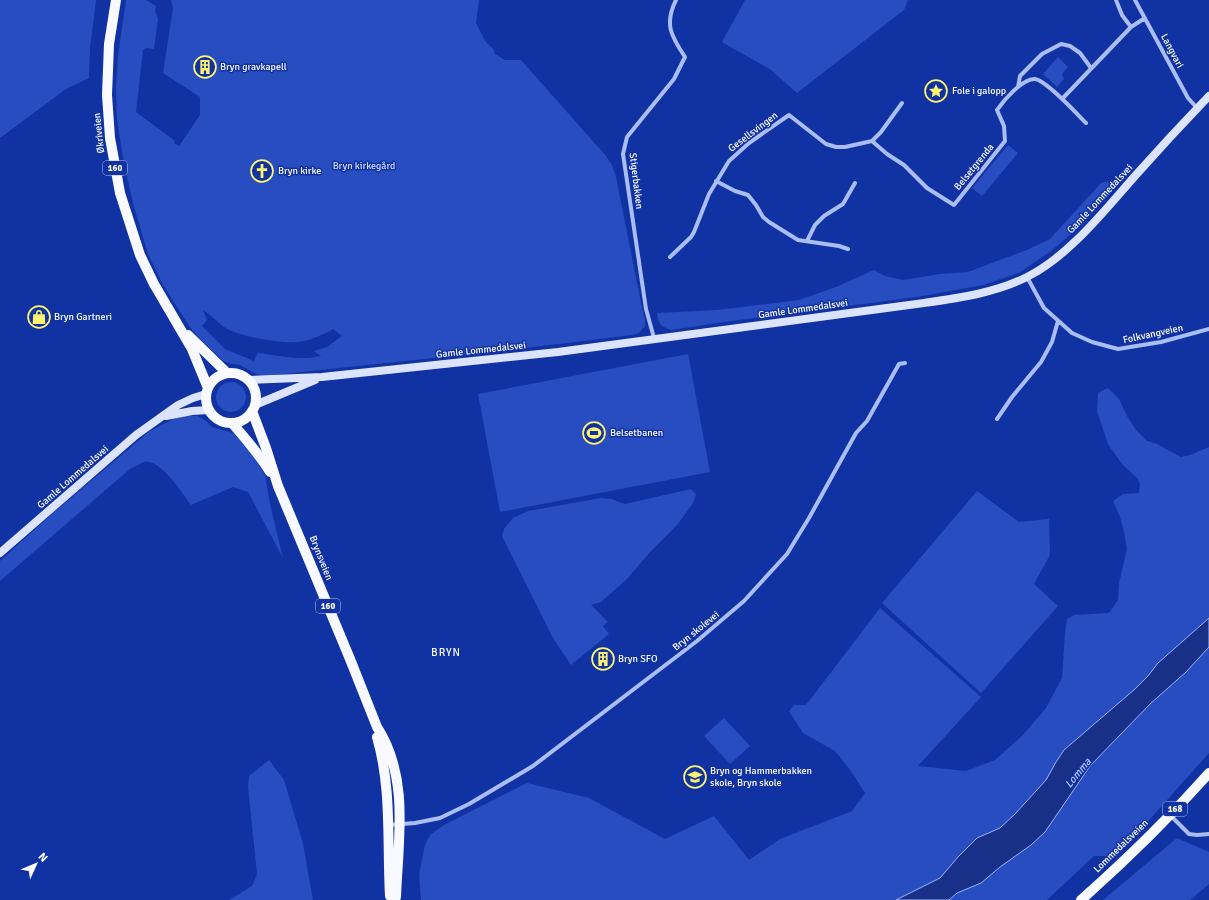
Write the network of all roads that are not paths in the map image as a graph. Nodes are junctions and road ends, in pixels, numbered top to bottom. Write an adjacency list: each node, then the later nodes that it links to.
1 (116, 0): 22 (main road, Økriveien / 160)
2 (676, 0): 24 (street, Stigerbakken)
3 (1116, 0): 6 (street)
4 (1135, 0): 5 (street, Langvari)
5 (1145, 18): 6 (street); 12 (street, Langvari)
6 (1131, 27): 7 (street)
7 (1091, 68): 8 (street, Belsetgrenda); 10 (street)
8 (1018, 87): 10 (street, Belsetgrenda); 14 (street, Belsetgrenda)
9 (1209, 96): 12 (street, Gamle Lommedalsvei)
10 (1062, 99): 13 (street, Belsetgrenda)
11 (902, 103): 14 (street)
12 (1197, 108): 20 (street, Gamle Lommedalsvei)
13 (1086, 123)
14 (872, 141): 15 (street, Gesellsvingen)
15 (716, 181): 17 (street); 19 (street, Gesellsvingen)
16 (855, 183): 17 (street)
17 (807, 241): 18 (street)
18 (848, 249)
19 (670, 257)
20 (1027, 277): 21 (street, Folkvangveien); 24 (street, Gamle Lommedalsvei)
21 (1058, 321): 23 (street, Folkvangveien); 33 (street)
22 (177, 324): 26 (main road, Økriveien / 160); 29 (main road, Økriveien / 160)
23 (1209, 329)
24 (654, 338): 27 (street, Gamle Lommedalsvei)
25 (906, 362): 41 (street, Bryn skolevei)
26 (227, 373): 28 (main road, 160); 29 (main road)
27 (322, 377): 28 (street, Gamle Lommedalsvei); 30 (street, Gamle Lommedalsvei)
28 (248, 380): 30 (main road, 160)
29 (207, 391): 31 (main road, 160); 32 (street, Gamle Lommedalsvei)
30 (253, 408): 34 (main road); 35 (main road, Brynsveien / 160)
31 (208, 410): 32 (street, Gamle Lommedalsvei); 34 (main road, 160)
32 (161, 418): 36 (street, Gamle Lommedalsvei)
33 (997, 419)
34 (232, 423): 35 (main road, Brynsveien / 160)
35 (278, 486): 37 (main road, Brynsveien / 160)
36 (0, 553)
37 (377, 727): 40 (main road, Brynsveien / 160); 41 (main road, Brynsveien / 160)
38 (1209, 773): 39 (main road, Lommedalsveien / 168)
39 (1170, 815): 42 (street); 44 (main road, Lommedalsveien / 168)
40 (388, 825): 41 (street, Bryn skolevei); 43 (main road, Brynsveien / 160)
41 (400, 825): 43 (main road, Brynsveien / 160)
42 (1209, 834)
43 (393, 900)
44 (1081, 900)

